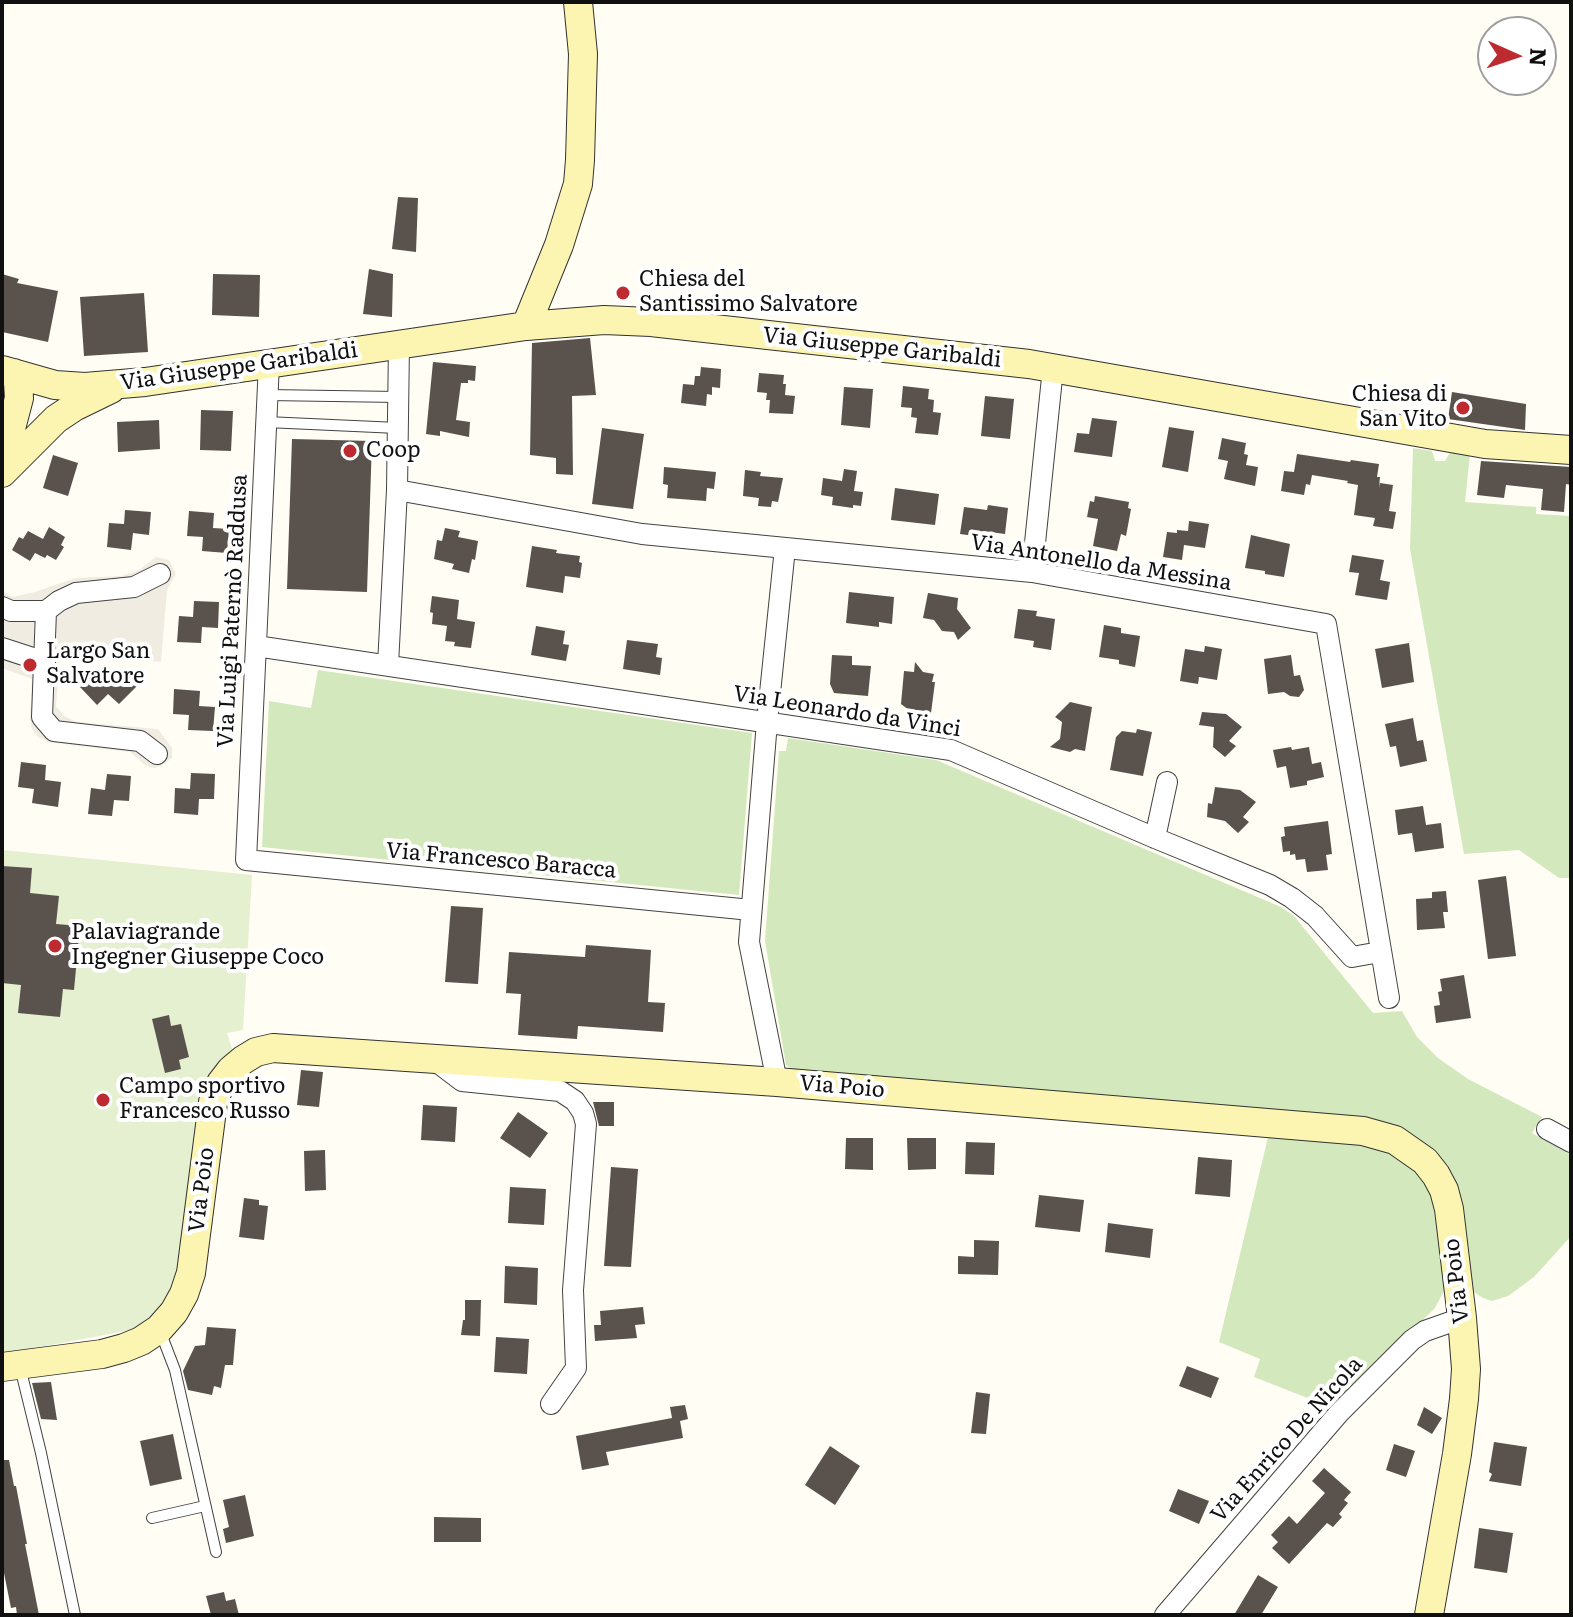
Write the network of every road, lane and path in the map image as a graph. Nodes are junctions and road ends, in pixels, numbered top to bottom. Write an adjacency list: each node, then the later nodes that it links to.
1 (578, 2): 2 (street)
2 (526, 326): 3 (street, Via Giuseppe Garibaldi); 5 (street, Via Giuseppe Garibaldi)
3 (399, 344): 4 (street, Via Giuseppe Garibaldi); 10 (street)
4 (269, 363): 7 (street, Via Giuseppe Garibaldi); 9 (street, Via Luigi Paternò Raddusa)
5 (1053, 368): 13 (street, Via Giuseppe Garibaldi); 18 (street)
6 (8, 372): 8 (street, Via Giuseppe Garibaldi); 14 (street)
7 (123, 383): 8 (street, Via Giuseppe Garibaldi); 15 (street)
8 (55, 385): 15 (street)
9 (267, 395): 10 (lane); 11 (street, Via Luigi Paternò Raddusa)
10 (398, 397): 12 (street)
11 (266, 422): 12 (lane); 22 (street, Via Luigi Paternò Raddusa)
12 (398, 428): 16 (street)
13 (1571, 450)
14 (2, 463)
15 (2, 472)
16 (397, 490): 17 (street, Via Antonello da Messina); 25 (street)
17 (785, 548): 18 (street, Via Antonello da Messina); 26 (street)
18 (1032, 572): 32 (street, Via Antonello da Messina)
19 (160, 574): 21 (street)
20 (2, 607): 21 (street)
21 (46, 611): 24 (street)
22 (256, 646): 25 (street, Via Leonardo da Vinci); 30 (street, Via Luigi Paternò Raddusa)
23 (2, 648): 24 (street)
24 (45, 662): 27 (street)
25 (388, 665): 26 (street, Via Leonardo da Vinci)
26 (767, 722): 29 (street, Via Leonardo da Vinci); 31 (street)
27 (157, 754)
28 (1167, 782): 29 (street)
29 (1155, 838): 32 (street, Via Leonardo da Vinci)
30 (246, 860): 31 (street, Via Francesco Baracca)
31 (751, 910): 35 (street)
32 (1380, 952): 33 (street, Via Antonello da Messina)
33 (1389, 998)
34 (433, 1059): 35 (street, Via Poio); 39 (street, Via Poio); 41 (street)
35 (777, 1082): 38 (street, Via Poio)
36 (1547, 1129): 37 (street)
37 (1571, 1142)
38 (1462, 1318): 46 (street, Via Enrico De Nicola); 47 (street, Via Poio)
39 (159, 1329): 40 (street, Via Poio); 42 (lane)
40 (11, 1366): 45 (lane)
41 (551, 1404)
42 (205, 1506): 43 (lane); 44 (lane)
43 (152, 1518)
44 (216, 1552)
45 (75, 1615)
46 (1165, 1615)
47 (1429, 1615)

